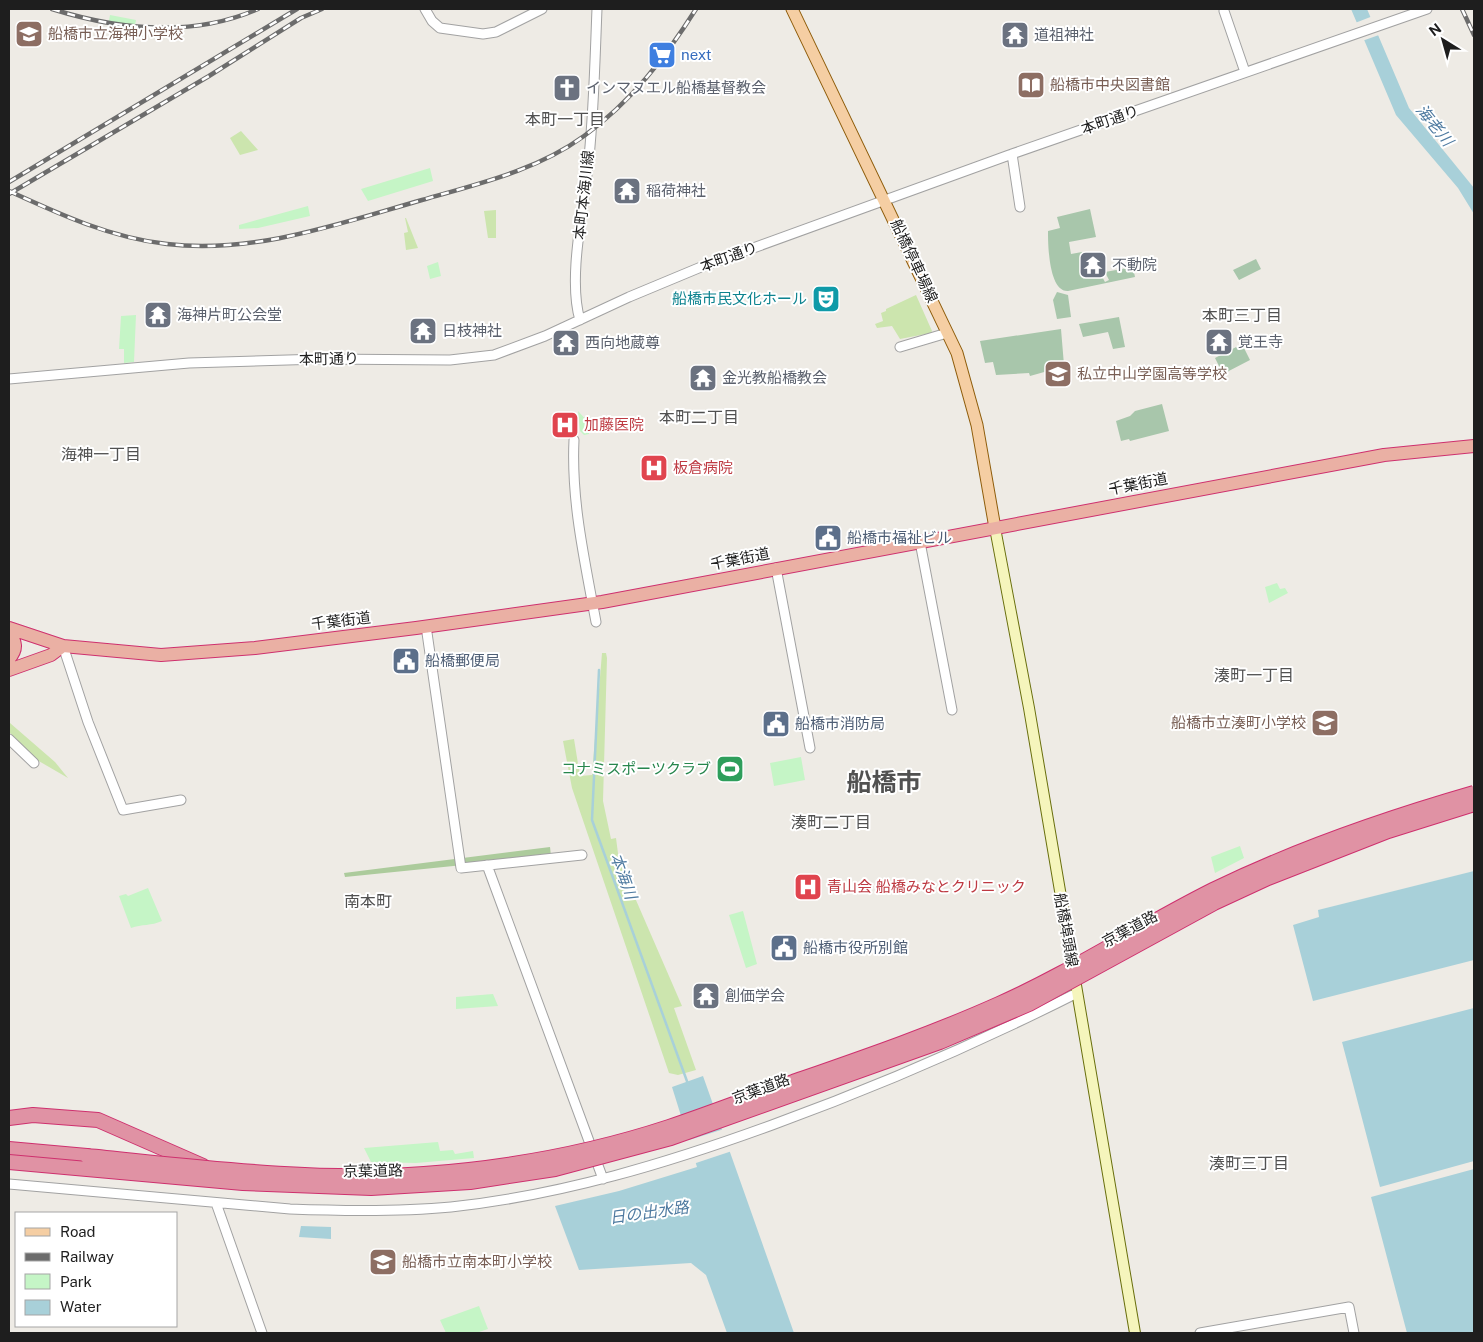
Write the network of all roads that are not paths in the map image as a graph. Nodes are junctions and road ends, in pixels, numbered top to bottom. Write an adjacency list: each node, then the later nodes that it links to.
1 (425, 9): 2 (street)
2 (542, 9)
3 (597, 9): 11 (street, 本町本海川線)
4 (792, 9): 9 (main road, 船橋停車場線)
5 (1427, 9): 7 (street, 本町通り)
6 (1224, 11): 7 (street)
7 (1245, 72): 8 (street, 本町通り)
8 (1012, 154): 9 (street, 本町通り); 10 (street)
9 (885, 200): 11 (street, 本町通り); 12 (main road, 船橋停車場線)
10 (1020, 207)
11 (580, 320): 14 (street, 本町通り)
12 (947, 333): 13 (street); 17 (main road, 船橋停車場線)
13 (900, 347)
14 (9, 379)
15 (574, 440): 20 (street)
16 (1474, 446): 17 (highway, 千葉街道)
17 (995, 528): 18 (highway, 千葉街道); 36 (main road, 船橋埠頭線)
18 (920, 542): 19 (highway, 千葉街道); 27 (street)
19 (776, 568): 20 (highway, 千葉街道); 29 (street)
20 (593, 604): 21 (street); 22 (highway, 千葉街道)
21 (596, 622)
22 (426, 626): 24 (highway, 千葉街道); 35 (street)
23 (9, 630): 24 (highway, 千葉街道); 25 (highway)
24 (63, 646): 25 (highway); 26 (highway); 32 (street)
25 (9, 660)
26 (9, 670)
27 (952, 710)
28 (9, 739): 30 (street)
29 (810, 748)
30 (34, 763)
31 (1474, 793): 40 (highway, 京葉道路, bridge)
32 (181, 800)
33 (1474, 804): 39 (highway, 京葉道路, bridge)
34 (582, 855): 35 (street)
35 (487, 865): 41 (street)
36 (1077, 993): 41 (street); 45 (main road, 船橋埠頭線)
37 (9, 1118): 40 (highway)
38 (9, 1149): 40 (highway, 京葉道路, bridge)
39 (9, 1162)
40 (205, 1168)
41 (603, 1179): 43 (street)
42 (9, 1184): 43 (street)
43 (216, 1203): 44 (street)
44 (262, 1333)
45 (1135, 1333)
46 (1200, 1333): 47 (street)
47 (1354, 1333)

